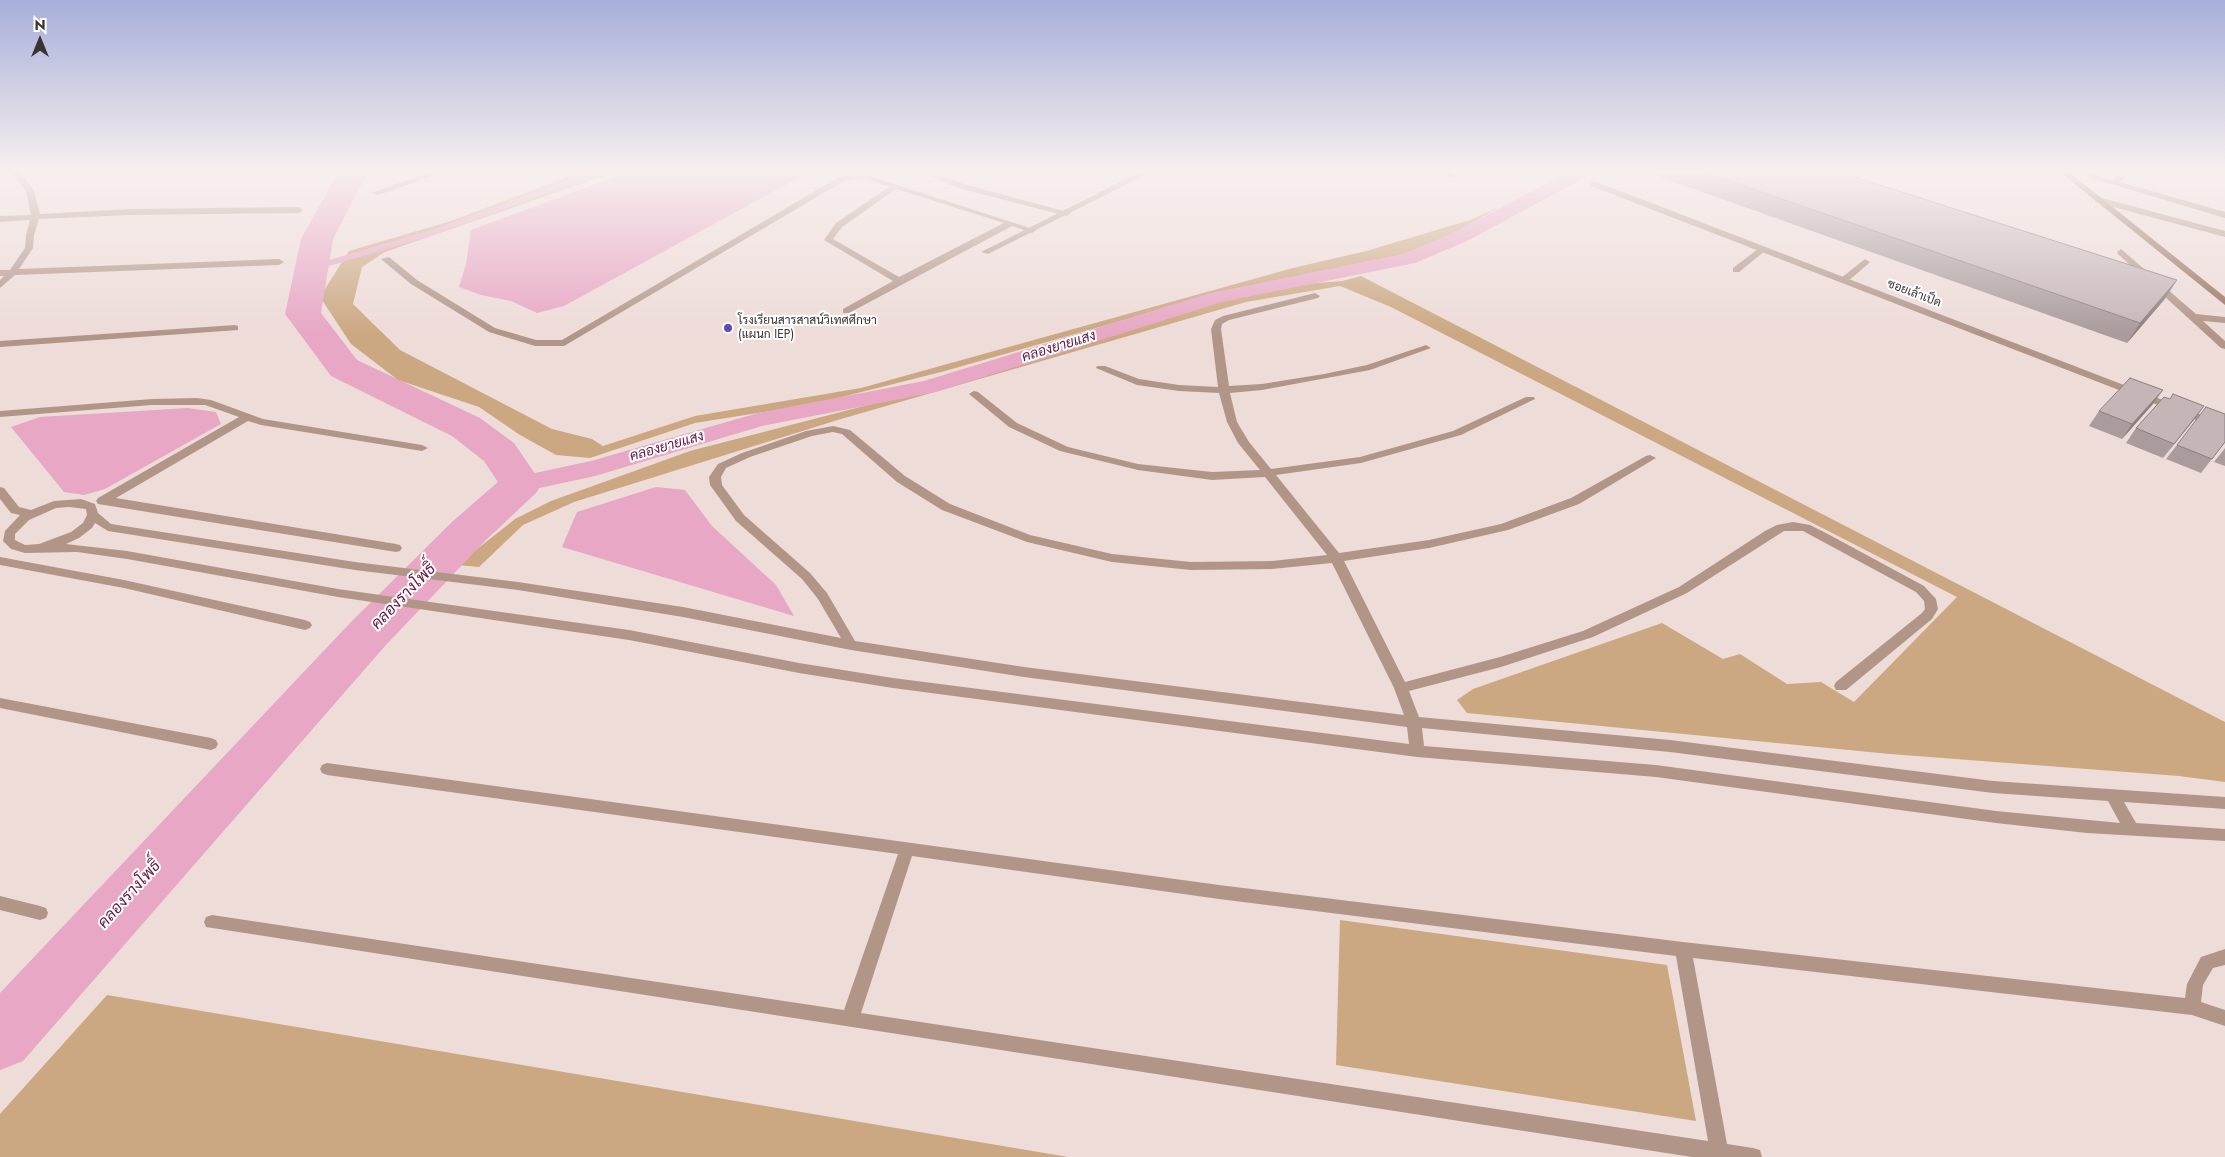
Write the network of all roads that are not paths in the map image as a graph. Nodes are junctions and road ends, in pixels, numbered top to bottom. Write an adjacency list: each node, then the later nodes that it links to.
1 (33, 226): 19 (street)
2 (762, 226): 15 (street)
3 (838, 226): 22 (street)
4 (1005, 226): 22 (street)
5 (1020, 226): 10 (street)
6 (1040, 226): 10 (street)
7 (1703, 226): 12 (street, ซอยเล้าเป็ด)
8 (2130, 226): 25 (street)
9 (2195, 226): 11 (street)
10 (1032, 230): 13 (street)
11 (2225, 234)
12 (1762, 249): 18 (street); 21 (street, ซอยเล้าเป็ด)
13 (985, 252)
14 (2121, 252): 27 (street)
15 (386, 259)
16 (279, 262): 19 (street)
17 (1865, 262): 21 (street)
18 (1736, 270)
19 (13, 272): 20 (street); 23 (street)
20 (0, 273)
21 (1844, 280): 39 (street, ซอยเล้าเป็ด)
22 (899, 281): 26 (street)
23 (0, 285)
24 (1315, 296): 34 (street)
25 (2225, 302)
26 (846, 311)
27 (2194, 317): 28 (street); 31 (street)
28 (2225, 320)
29 (235, 328): 30 (street)
30 (0, 344)
31 (2225, 346)
32 (1426, 348): 34 (street)
33 (1101, 368): 34 (street)
34 (1224, 390): 42 (street)
35 (974, 394): 42 (street)
36 (1530, 399): 42 (street)
37 (0, 414): 38 (street)
38 (247, 417): 40 (street); 44 (street)
39 (2225, 428)
40 (422, 448)
41 (1650, 458): 50 (street)
42 (1268, 473): 50 (street)
43 (0, 491): 46 (street)
44 (106, 500): 45 (street); 48 (street)
45 (91, 511): 46 (street); 47 (street); 54 (street)
46 (32, 514): 49 (street)
47 (39, 548): 49 (street); 60 (street)
48 (396, 548)
49 (25, 549): 51 (street)
50 (1336, 558): 54 (street); 56 (street)
51 (5, 562): 52 (street); 53 (street)
52 (0, 571)
53 (305, 625)
54 (851, 645): 58 (street)
55 (1841, 686): 56 (street)
56 (1400, 688): 58 (street)
57 (0, 703): 59 (street)
58 (1414, 722): 60 (street); 62 (street)
59 (211, 744)
60 (1417, 751): 64 (street)
61 (327, 769): 66 (street)
62 (2112, 795): 63 (street); 64 (street)
63 (2225, 803)
64 (2132, 831): 65 (street)
65 (2225, 835)
66 (907, 849): 70 (street); 74 (street)
67 (0, 903): 68 (street)
68 (40, 913)
69 (212, 922): 74 (street)
70 (1683, 949): 72 (street); 75 (street)
71 (2225, 957): 72 (street)
72 (2192, 1007): 73 (street)
73 (2225, 1018)
74 (850, 1019): 75 (street)
75 (1719, 1151): 76 (street)
76 (1753, 1157)

